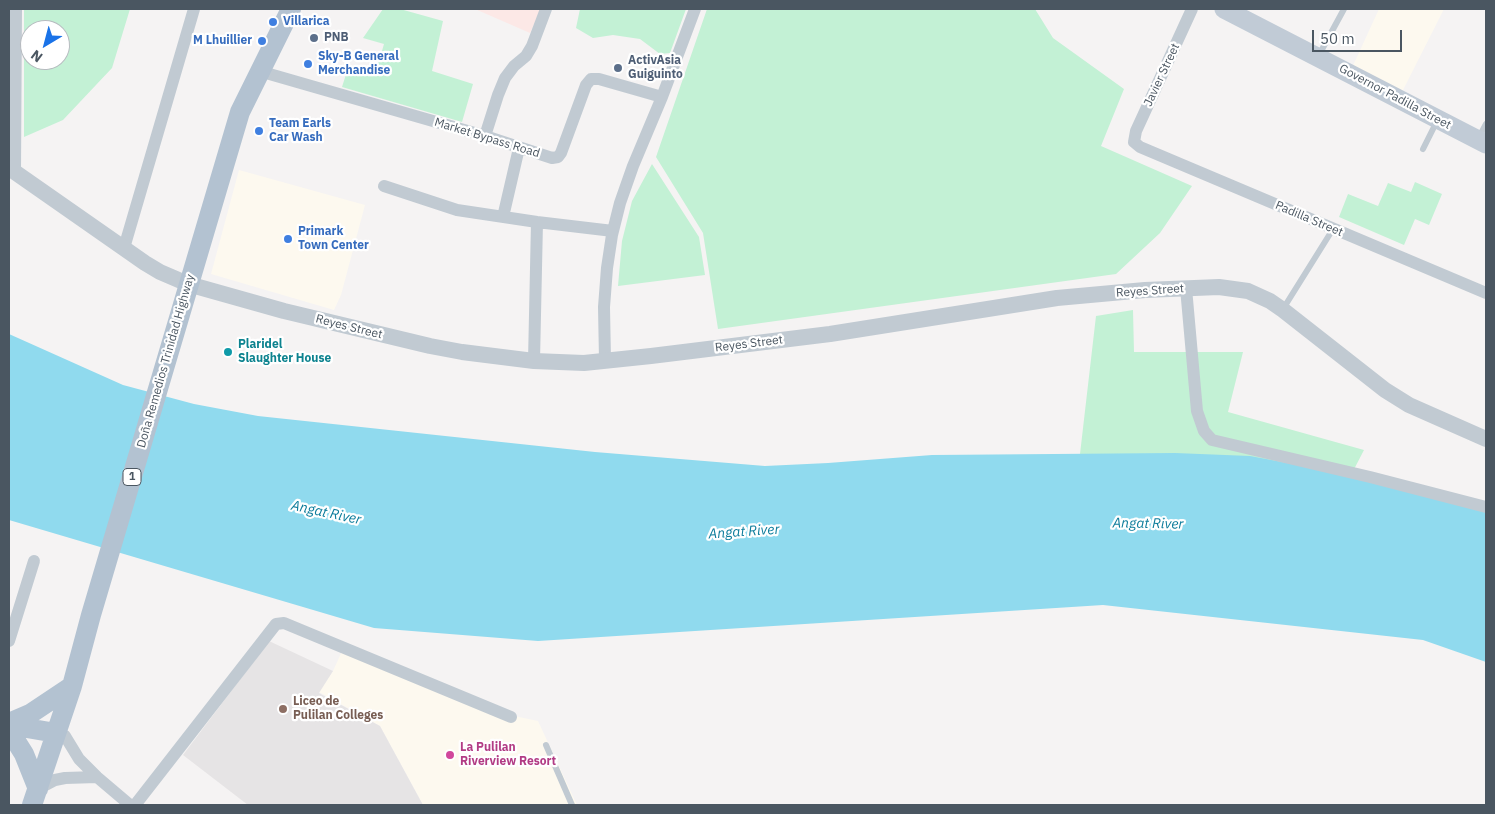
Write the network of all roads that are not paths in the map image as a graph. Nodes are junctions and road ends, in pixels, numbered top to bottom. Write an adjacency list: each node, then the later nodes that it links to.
1 (194, 9): 24 (street)
2 (291, 9): 10 (main road, Doña Remedios Trinidad Highway / 1)
3 (546, 9): 13 (street)
4 (695, 9): 11 (street)
5 (1192, 9): 15 (street, Javier Street)
6 (1224, 9): 9 (main road, Governor Padilla Street)
7 (1344, 9): 9 (lane)
8 (14, 15): 18 (street)
9 (1319, 56): 12 (main road, Governor Padilla Street)
10 (259, 71): 13 (street, Market Bypass Road); 25 (main road, Doña Remedios Trinidad Highway / 1)
11 (662, 97): 16 (street, Market Bypass Road); 23 (street)
12 (1438, 120): 14 (main road, Governor Padilla Street); 17 (lane)
13 (485, 136): 16 (street, Market Bypass Road)
14 (1483, 136)
15 (1134, 142): 22 (street, Padilla Street)
16 (519, 148): 20 (street)
17 (1423, 149)
18 (12, 170): 24 (street, Reyes Street)
19 (384, 186): 20 (street)
20 (503, 217): 21 (street)
21 (537, 222): 23 (street); 30 (street)
22 (1333, 229): 27 (street, Padilla Street); 28 (lane)
23 (613, 231): 29 (street)
24 (124, 248): 25 (street, Reyes Street)
25 (188, 284): 30 (street, Reyes Street); 35 (main road, Doña Remedios Trinidad Highway / 1)
26 (1186, 288): 28 (street, Reyes Street); 29 (street, Reyes Street); 32 (street)
27 (1486, 294)
28 (1282, 310): 31 (street, Reyes Street)
29 (606, 360): 30 (street, Reyes Street)
30 (534, 361)
31 (1486, 439)
32 (1486, 507)
33 (34, 560): 34 (street)
34 (9, 641)
35 (72, 686): 37 (main road); 39 (main road, Doña Remedios Trinidad Highway / 1)
36 (510, 717): 44 (street)
37 (9, 724): 39 (main road)
38 (9, 730): 42 (main road)
39 (56, 733): 41 (street); 42 (main road, Doña Remedios Trinidad Highway / 1)
40 (546, 745): 45 (lane)
41 (97, 778): 42 (street); 43 (street)
42 (35, 797)
43 (130, 805)
44 (135, 805)
45 (572, 805)

